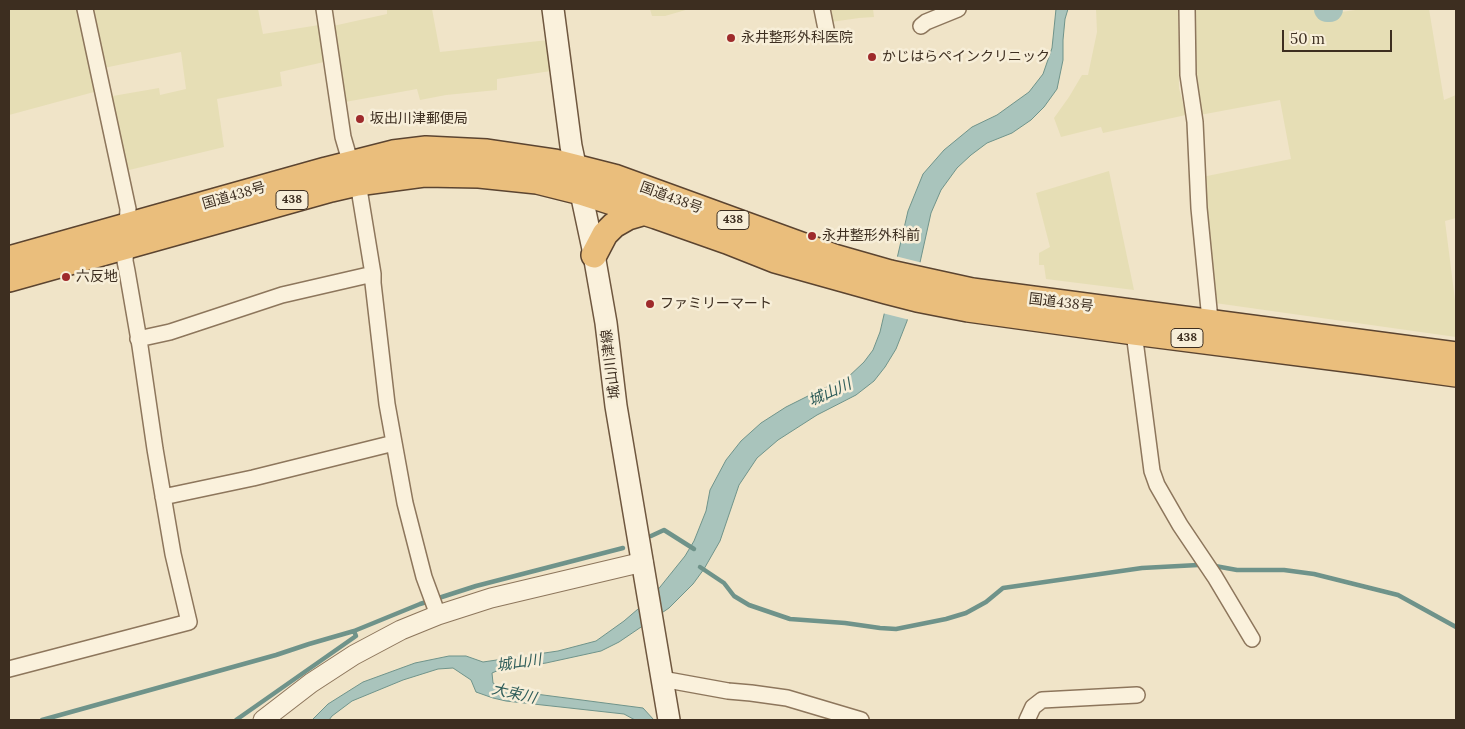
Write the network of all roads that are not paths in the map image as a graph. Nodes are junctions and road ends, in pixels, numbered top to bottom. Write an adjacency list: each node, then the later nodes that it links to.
1 (85, 9): 13 (street)
2 (324, 9): 10 (street)
3 (554, 9): 9 (main road, 城山川津線)
4 (822, 9): 8 (street)
5 (958, 9): 7 (street)
6 (1187, 9): 20 (street)
7 (921, 26)
8 (827, 34)
9 (576, 167): 10 (highway, 国道438号 / 438); 11 (main road, 城山川津線); 18 (highway, 国道438号 / 438)
10 (354, 173): 11 (highway, 国道438号 / 438); 13 (highway, 国道438号 / 438); 16 (street)
11 (581, 192): 12 (highway, 国道438号 / 438); 14 (main road, 城山川津線)
12 (645, 212): 14 (highway); 18 (highway, 国道438号 / 438)
13 (127, 236): 15 (highway, 国道438号 / 438); 17 (highway, 国道438号 / 438); 21 (street)
14 (594, 255): 26 (main road, 城山川津線)
15 (9, 259)
16 (373, 274): 21 (street); 24 (street)
17 (9, 279)
18 (888, 282): 19 (highway, 国道438号 / 438)
19 (1132, 322): 20 (highway, 国道438号 / 438); 28 (street)
20 (1211, 332): 22 (highway, 国道438号 / 438); 23 (highway, 国道438号 / 438)
21 (138, 339): 25 (street)
22 (1456, 355)
23 (1456, 374)
24 (394, 443): 25 (street); 27 (street)
25 (163, 498): 29 (street)
26 (643, 562): 27 (street); 30 (main road, 城山川津線)
27 (434, 604): 32 (street)
28 (1252, 639)
29 (9, 669)
30 (663, 684): 33 (main road, 城山川津線); 34 (street)
31 (1137, 695): 35 (street)
32 (263, 720)
33 (670, 720)
34 (861, 720)
35 (1027, 720)

